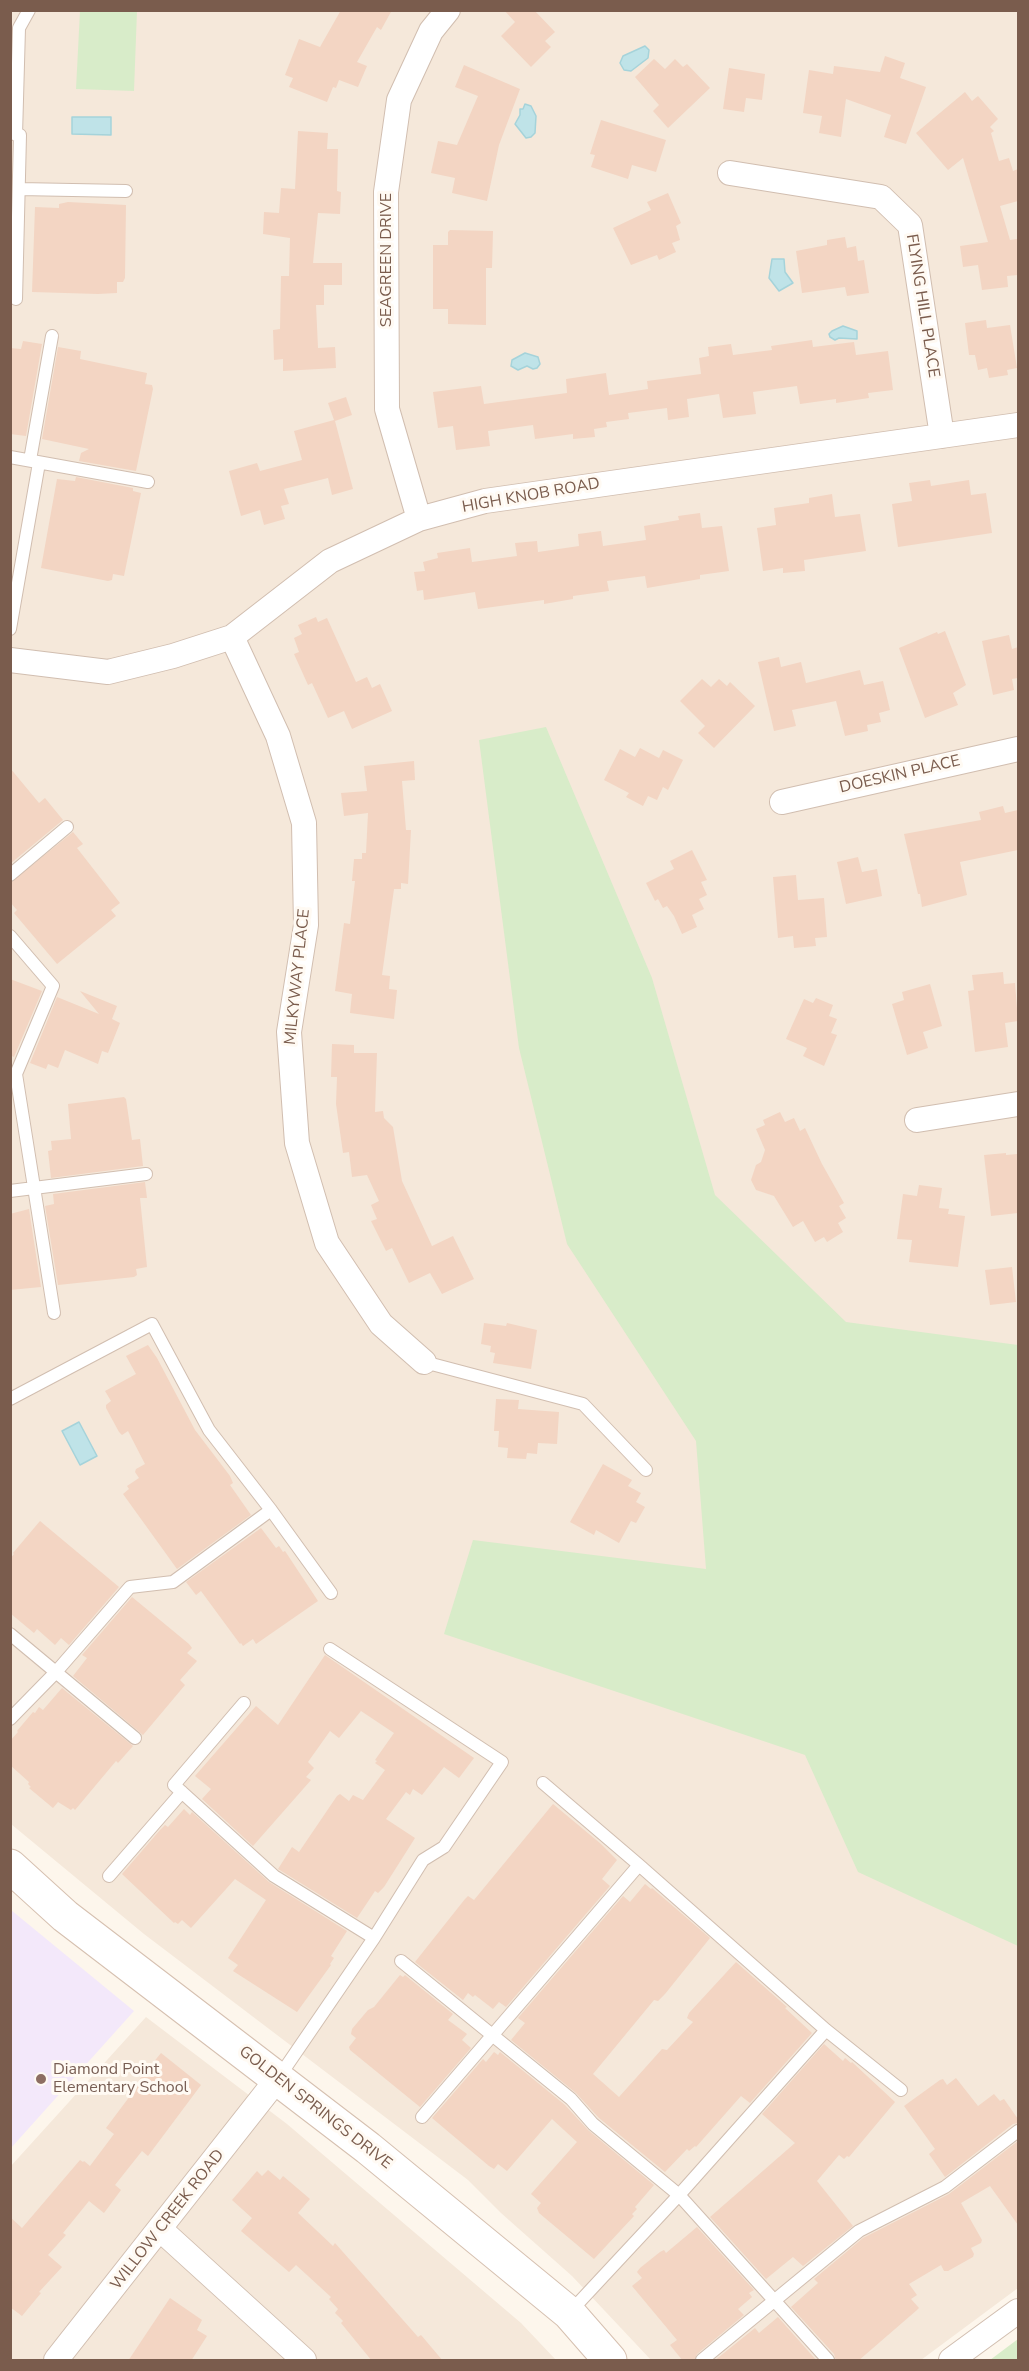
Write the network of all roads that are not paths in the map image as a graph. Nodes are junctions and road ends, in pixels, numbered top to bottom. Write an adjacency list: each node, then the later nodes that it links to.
1 (29, 10): 3 (lane)
2 (448, 10): 14 (street, SEAGREEN DRIVE)
3 (13, 135): 5 (lane)
4 (730, 173): 10 (street, FLYING HILL PLACE)
5 (19, 189): 6 (lane); 7 (lane)
6 (126, 191)
7 (16, 299)
8 (52, 336): 12 (lane)
9 (1018, 425): 10 (street, HIGH KNOB ROAD)
10 (942, 436): 14 (street, HIGH KNOB ROAD)
11 (10, 457): 12 (lane)
12 (34, 462): 13 (lane); 15 (lane)
13 (148, 482)
14 (419, 519): 16 (street, HIGH KNOB ROAD)
15 (10, 629)
16 (232, 637): 17 (street, HIGH KNOB ROAD); 29 (street, MILKYWAY PLACE)
17 (10, 660)
18 (1018, 749): 19 (street, DOESKIN PLACE)
19 (783, 802)
20 (67, 827): 21 (lane)
21 (10, 874)
22 (10, 936): 26 (lane)
23 (1018, 1104): 24 (street)
24 (917, 1120)
25 (146, 1174): 26 (lane)
26 (34, 1188): 27 (lane); 28 (lane)
27 (10, 1191)
28 (54, 1313)
29 (424, 1362): 31 (lane)
30 (10, 1399): 32 (lane)
31 (646, 1470)
32 (271, 1510): 33 (lane); 36 (lane)
33 (331, 1593)
34 (10, 1634): 36 (lane)
35 (330, 1649): 45 (lane)
36 (56, 1672): 38 (lane); 39 (lane)
37 (244, 1703): 41 (lane)
38 (10, 1719)
39 (135, 1738)
40 (543, 1783): 42 (lane)
41 (182, 1792): 44 (lane); 45 (lane)
42 (639, 1864): 47 (lane); 48 (lane)
43 (10, 1866): 49 (main road, GOLDEN SPRINGS DRIVE)
44 (109, 1876)
45 (374, 1938): 49 (lane)
46 (401, 1961): 48 (lane)
47 (826, 2030): 50 (lane); 53 (lane)
48 (493, 2036): 51 (lane); 53 (lane)
49 (278, 2078): 54 (street, WILLOW CREEK ROAD); 57 (main road, GOLDEN SPRINGS DRIVE)
50 (901, 2090)
51 (422, 2117)
52 (1018, 2131): 55 (lane)
53 (679, 2195): 55 (lane); 57 (lane)
54 (161, 2230): 58 (street, WILLOW CREEK ROAD); 59 (street)
55 (775, 2302): 61 (lane); 62 (lane)
56 (1018, 2311): 63 (street)
57 (569, 2313): 60 (main road, GOLDEN SPRINGS DRIVE)
58 (56, 2361)
59 (304, 2361)
60 (610, 2361)
61 (702, 2361)
62 (828, 2361)
63 (951, 2361)

